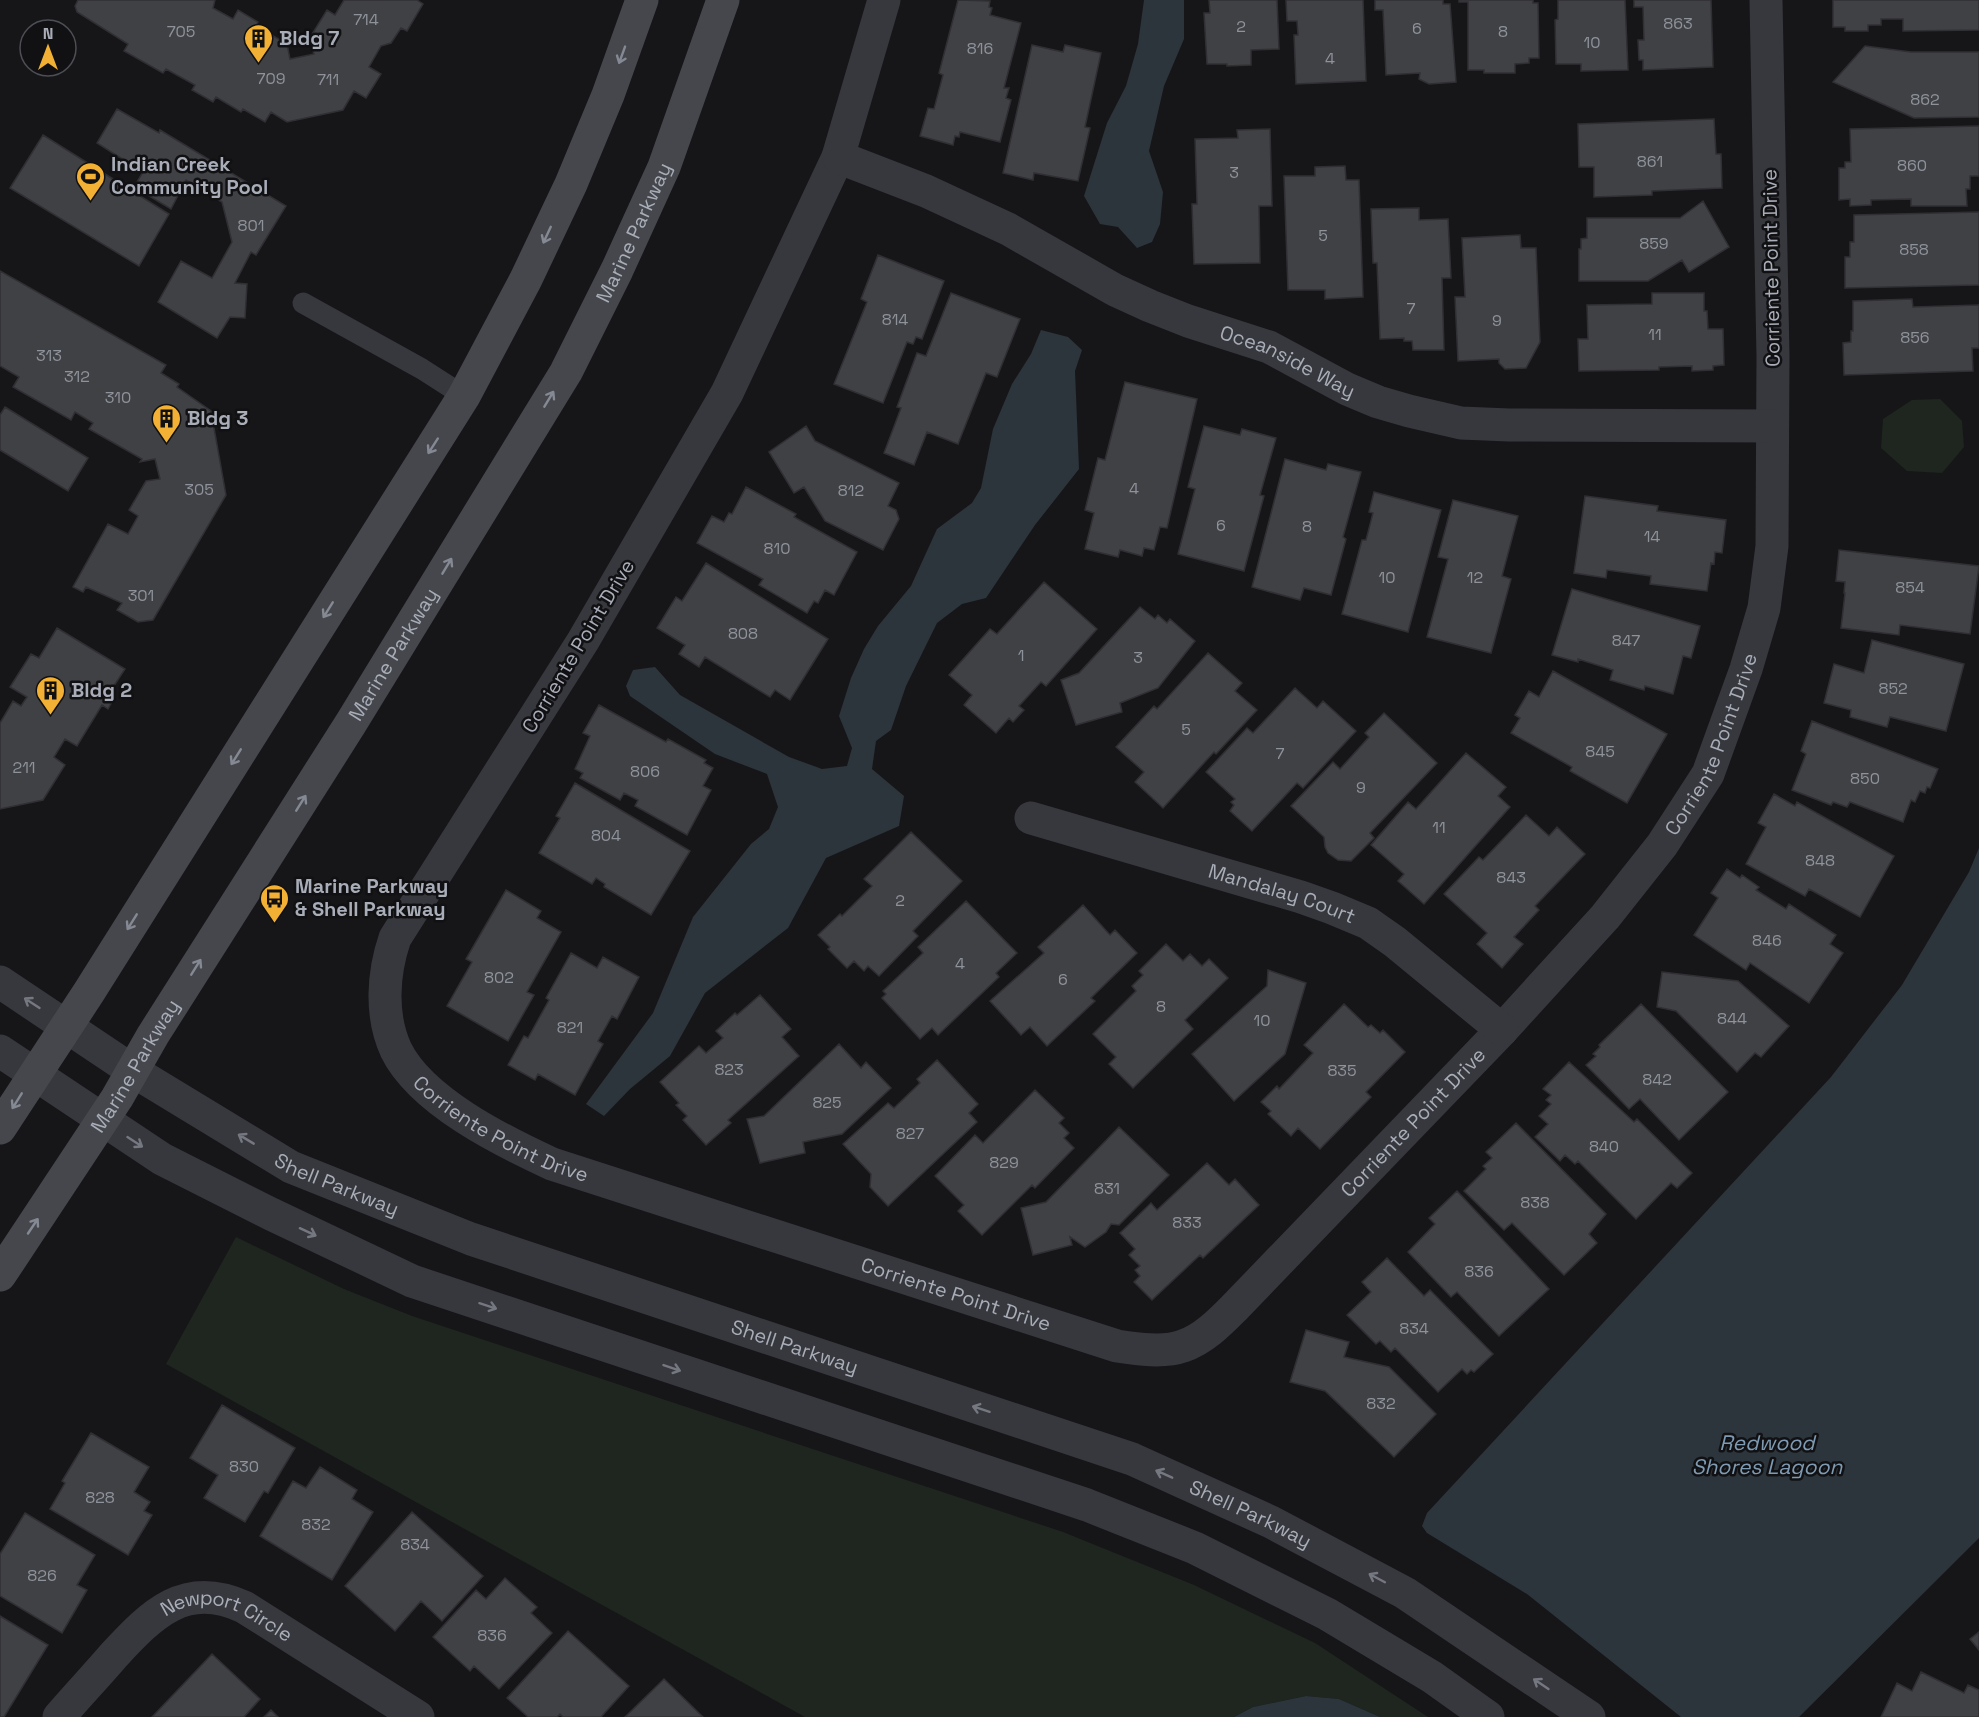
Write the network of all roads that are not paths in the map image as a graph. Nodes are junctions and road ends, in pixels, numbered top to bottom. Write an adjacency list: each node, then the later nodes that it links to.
1 (642, 0): 7 (main road, one-way to 7)
2 (723, 0): 14 (main road, Marine Parkway, one-way to 2)
3 (884, 0): 5 (street, Corriente Point Drive)
4 (1766, 0): 8 (street, Corriente Point Drive)
5 (838, 158): 8 (street, Oceanside Way); 12 (street, Corriente Point Drive)
6 (303, 303): 7 (lane)
7 (464, 396): 11 (main road, one-way to 11)
8 (1773, 426): 12 (street, Corriente Point Drive)
9 (1031, 818): 12 (street, Mandalay Court)
10 (0, 982): 11 (street, Shell Parkway, one-way to 10)
11 (66, 1026): 14 (street, Shell Parkway); 15 (main road)
12 (1502, 1030)
13 (0, 1051): 15 (street)
14 (133, 1071): 16 (main road, Marine Parkway); 22 (street, Shell Parkway, one-way to 14)
15 (34, 1074): 16 (street); 17 (main road, one-way to 17)
16 (102, 1121): 18 (main road, Marine Parkway, one-way to 16); 21 (street, one-way to 21)
17 (0, 1128)
18 (0, 1275)
19 (59, 1717): 20 (street, Newport Circle)
20 (418, 1717)
21 (1488, 1717)
22 (1589, 1717)

